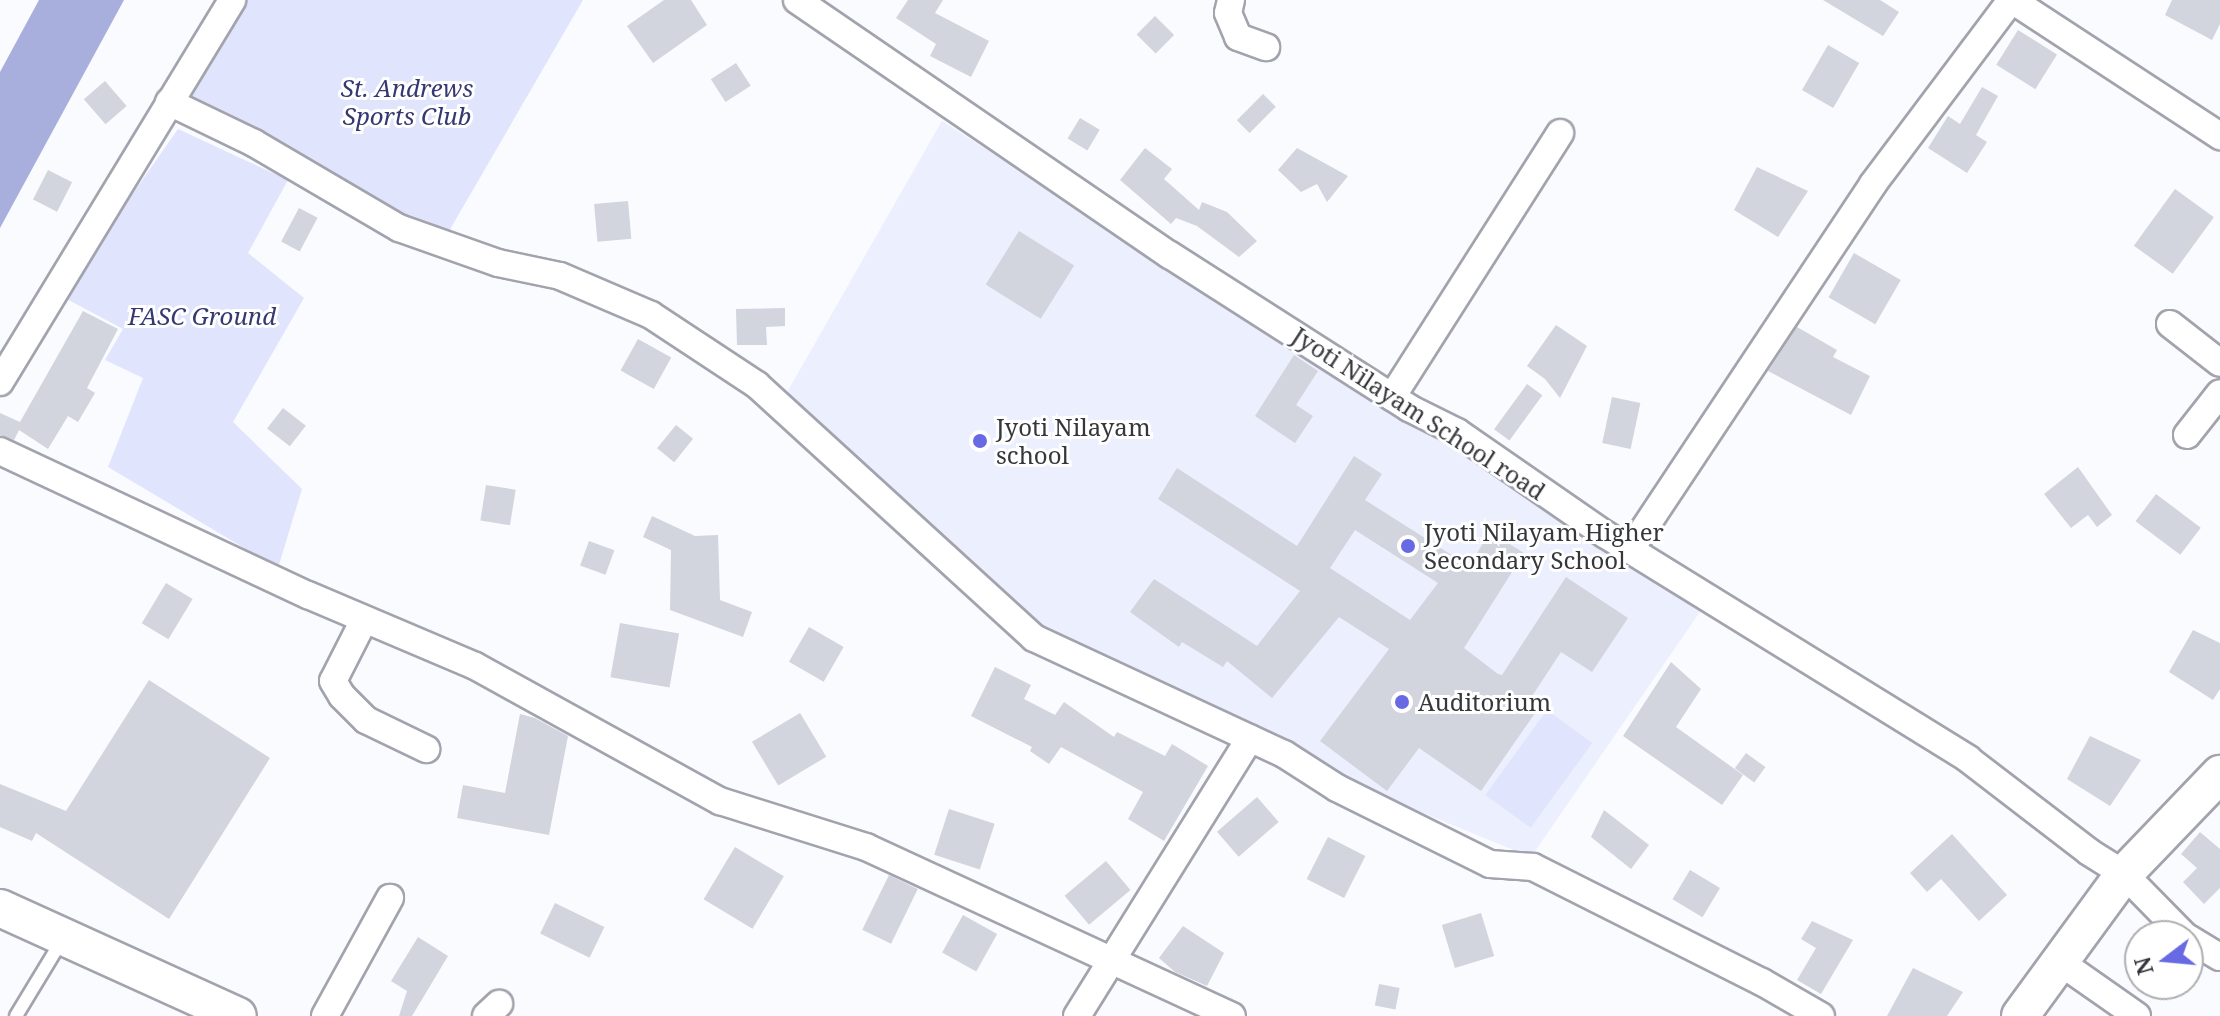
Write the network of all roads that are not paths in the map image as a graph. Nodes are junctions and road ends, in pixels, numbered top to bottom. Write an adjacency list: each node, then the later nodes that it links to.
1 (232, 0): 6 (street)
2 (1231, 0): 5 (street)
3 (2012, 0): 7 (street); 16 (street)
4 (807, 3): 13 (street, Jyoti Nilayam School road)
5 (1266, 47)
6 (169, 102): 11 (street); 18 (street)
7 (2219, 132)
8 (1560, 133): 13 (street)
9 (2170, 324): 10 (street)
10 (2220, 363)
11 (0, 382)
12 (2220, 393): 14 (street)
13 (1392, 397): 16 (street, Jyoti Nilayam School road)
14 (2187, 435)
15 (0, 451): 17 (street)
16 (1630, 550): 21 (street, Jyoti Nilayam School road)
17 (364, 620): 19 (street); 26 (street)
18 (1250, 738): 26 (street); 34 (street)
19 (426, 749)
20 (2220, 774): 21 (main road)
21 (2124, 874): 24 (street, Jyoti Nilayam School road); 27 (main road)
22 (390, 898): 31 (street)
23 (0, 908): 25 (main road)
24 (2170, 920)
25 (64, 937): 29 (lane); 30 (main road)
26 (1112, 958): 32 (street); 33 (street)
27 (2060, 962): 28 (main road); 35 (street)
28 (2024, 1015)
29 (16, 1016)
30 (238, 1016)
31 (325, 1016)
32 (1077, 1016)
33 (1232, 1016)
34 (1821, 1016)
35 (2137, 1016)

